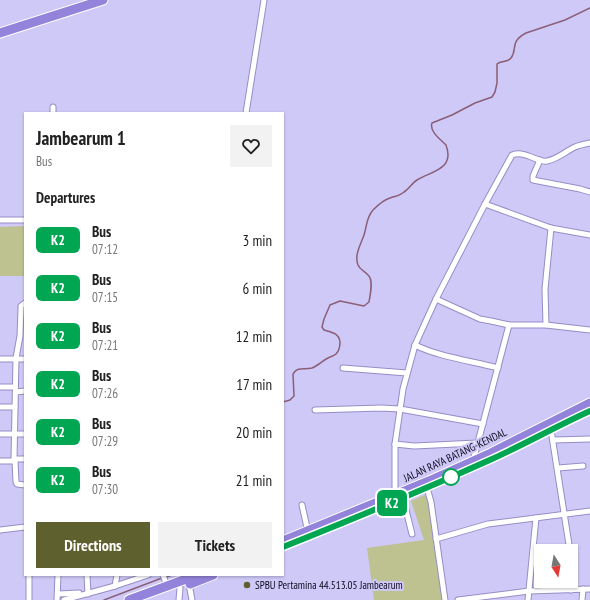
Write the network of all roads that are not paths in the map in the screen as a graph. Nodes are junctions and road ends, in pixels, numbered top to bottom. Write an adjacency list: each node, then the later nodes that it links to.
1 (104, 0): 3 (highway)
2 (264, 0): 6 (street)
3 (0, 33)
4 (54, 106): 5 (street)
5 (53, 112)
6 (246, 112)
7 (590, 143): 8 (street)
8 (540, 160): 9 (street); 10 (street)
9 (590, 192)
10 (485, 204): 13 (street); 15 (street)
11 (0, 220): 12 (street)
12 (24, 220)
13 (551, 228): 14 (street); 19 (street)
14 (590, 235)
15 (436, 299): 18 (street); 22 (street)
16 (24, 304): 17 (street)
17 (23, 319): 21 (street)
18 (510, 325): 19 (street); 27 (street)
19 (546, 325): 20 (street)
20 (590, 330)
21 (22, 339): 23 (street)
22 (415, 345): 27 (street); 28 (street)
23 (16, 358): 24 (street); 25 (street); 30 (street)
24 (0, 359)
25 (24, 359)
26 (343, 368): 28 (street)
27 (498, 368): 38 (street)
28 (407, 373): 35 (street)
29 (0, 387): 30 (street)
30 (15, 389): 31 (street); 34 (street)
31 (24, 391)
32 (590, 404): 43 (highway, JALAN RAYA BATANG-KENDAL)
33 (0, 407): 34 (street)
34 (15, 407): 41 (street)
35 (400, 409): 36 (street); 38 (street); 47 (street)
36 (314, 410)
37 (590, 411): 39 (highway, JALAN RAYA BATANG-KENDAL)
38 (483, 424): 46 (street)
39 (551, 430): 43 (highway, JALAN RAYA BATANG-KENDAL); 45 (street)
40 (0, 434): 41 (street)
41 (14, 434): 42 (street); 49 (street)
42 (24, 434)
43 (536, 434): 51 (highway, JALAN RAYA BATANG-KENDAL); 55 (highway, JALAN RAYA BATANG-KENDAL)
44 (590, 439): 45 (street)
45 (553, 440): 53 (street)
46 (477, 443): 47 (street); 51 (street)
47 (395, 444): 56 (street)
48 (24, 459): 49 (street)
49 (15, 460): 50 (street); 54 (street)
50 (0, 461)
51 (473, 461): 56 (highway, JALAN RAYA BATANG-KENDAL)
52 (583, 466): 53 (street)
53 (558, 468): 59 (street)
54 (24, 485)
55 (427, 488): 56 (highway, JALAN RAYA BATANG-KENDAL); 65 (street)
56 (399, 497): 63 (highway, JALAN RAYA BATANG-KENDAL); 64 (street); 68 (highway, JALAN RAYA BATANG-KENDAL)
57 (302, 505): 63 (street)
58 (590, 511): 59 (street)
59 (564, 515): 60 (street); 67 (street)
60 (536, 518): 65 (street); 82 (street)
61 (24, 527): 62 (street)
62 (0, 530)
63 (308, 532): 66 (highway, JALAN RAYA BATANG-KENDAL)
64 (412, 534)
65 (436, 539): 92 (street)
66 (284, 541)
67 (569, 544)
68 (284, 547)
69 (29, 576): 85 (street)
70 (58, 576): 83 (street)
71 (87, 576): 84 (street)
72 (117, 576): 77 (street)
73 (145, 576): 77 (street)
74 (191, 576): 76 (highway)
75 (210, 576): 78 (highway)
76 (165, 580): 88 (highway)
77 (116, 586): 84 (street)
78 (185, 586): 89 (highway); 90 (street); 91 (street)
79 (583, 589): 80 (street); 81 (street); 95 (street)
80 (590, 589)
81 (571, 590): 82 (street)
82 (529, 591): 93 (street); 94 (street)
83 (58, 594): 84 (street); 86 (street)
84 (87, 594): 87 (street)
85 (29, 600)
86 (57, 600)
87 (64, 600)
88 (129, 600)
89 (146, 600)
90 (179, 600)
91 (192, 600)
92 (445, 600)
93 (458, 600)
94 (528, 600)
95 (582, 600)

